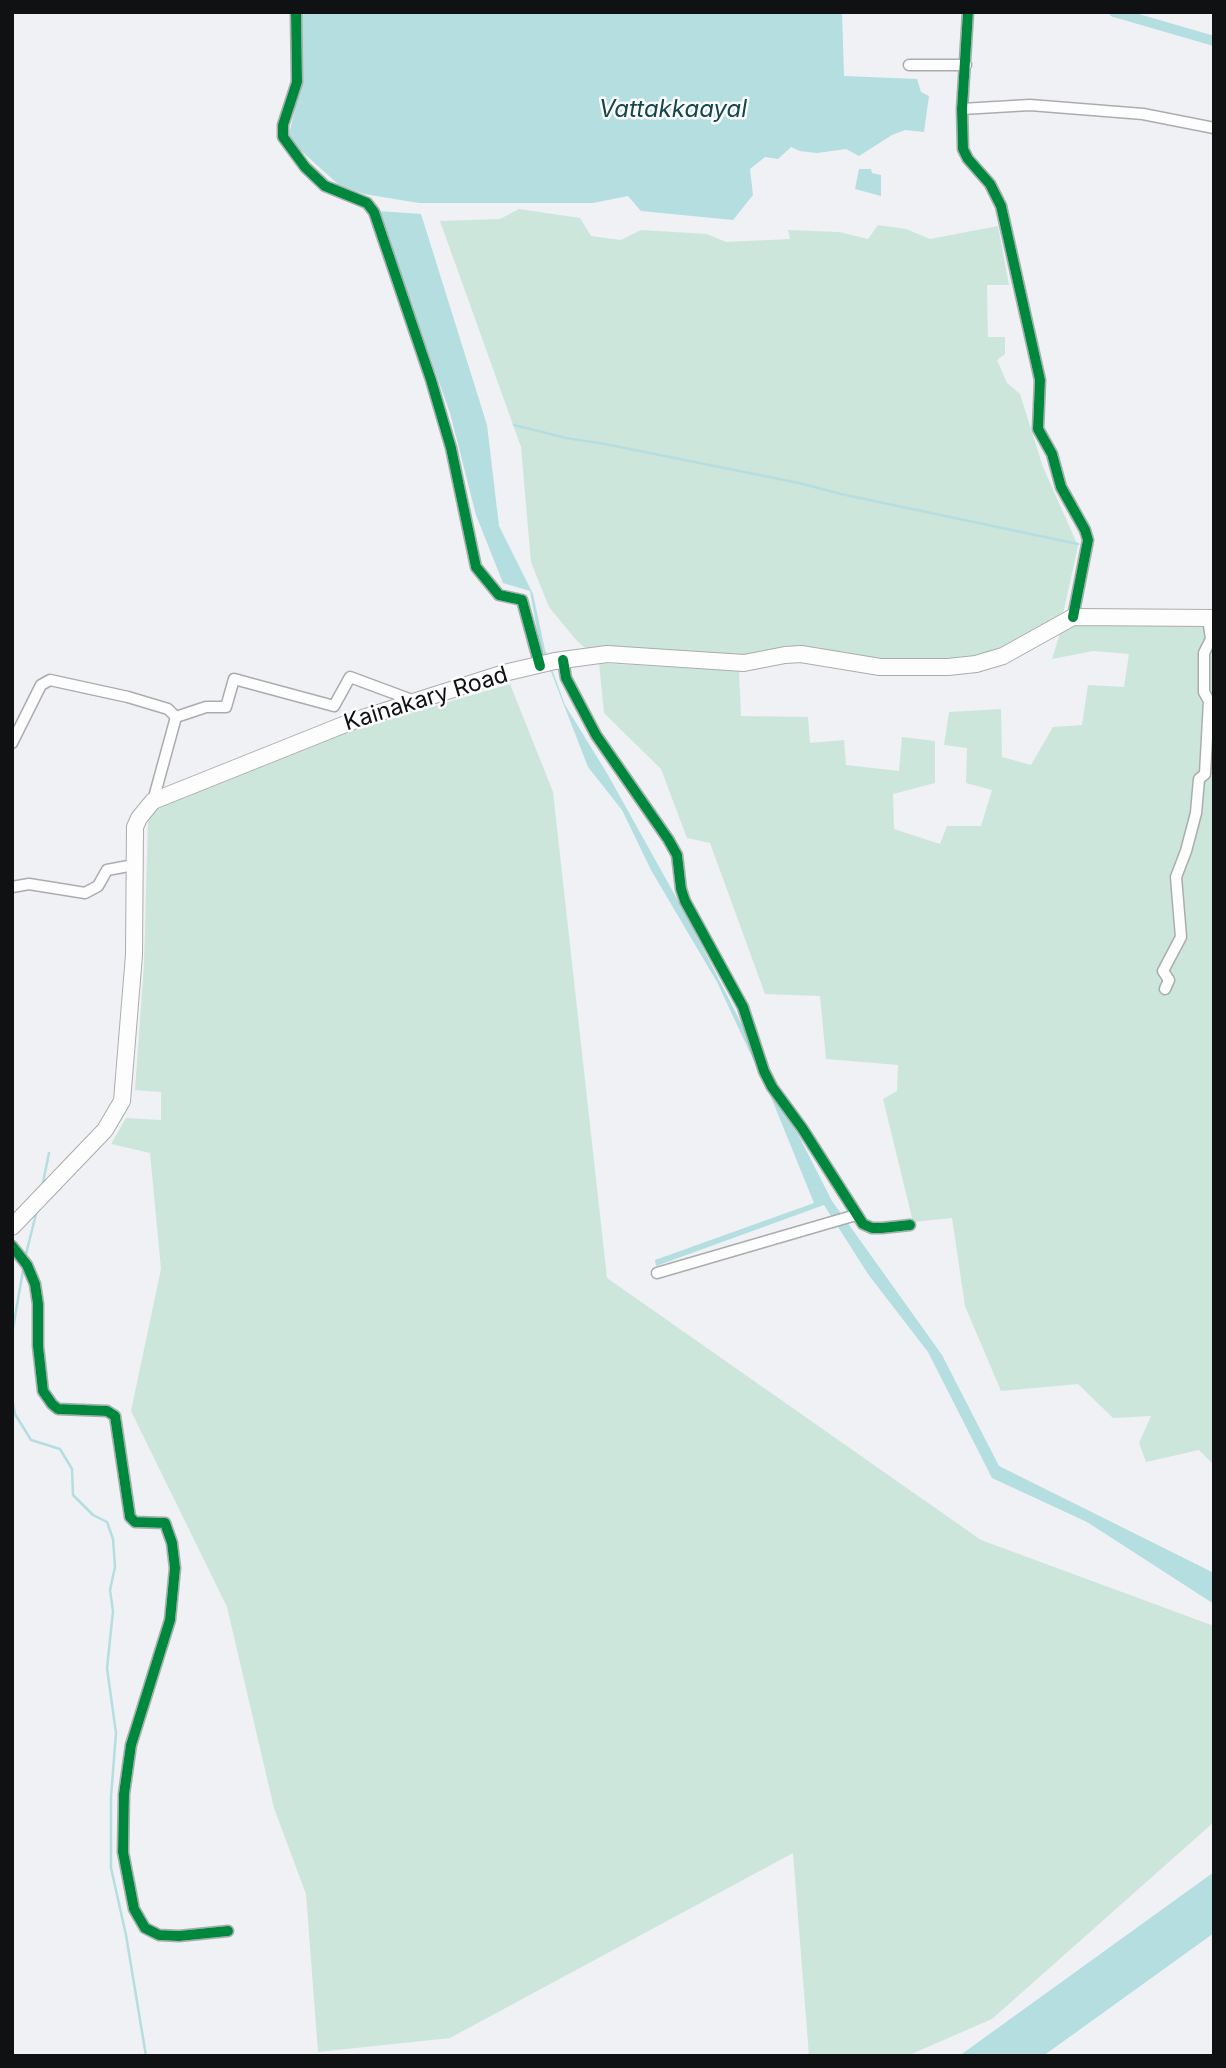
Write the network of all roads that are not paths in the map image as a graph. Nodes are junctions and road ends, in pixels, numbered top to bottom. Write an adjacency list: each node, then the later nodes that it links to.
1 (296, 12): 9 (street)
2 (968, 12): 4 (street)
3 (909, 65): 4 (street)
4 (965, 65): 5 (street)
5 (962, 109): 6 (street); 7 (street)
6 (1214, 128)
7 (1073, 617): 8 (main road, Kainakary Road); 9 (main road, Kainakary Road)
8 (1211, 618): 16 (street)
9 (550, 663): 10 (main road, Kainakary Road); 17 (street)
10 (412, 700): 11 (street); 13 (main road, Kainakary Road)
11 (176, 717): 12 (street); 13 (street)
12 (12, 743)
13 (153, 801): 14 (main road)
14 (134, 865): 15 (street); 19 (main road)
15 (12, 887)
16 (1166, 989)
17 (856, 1215): 18 (street); 21 (street)
18 (910, 1225)
19 (12, 1227)
20 (14, 1248): 22 (street)
21 (657, 1273)
22 (228, 1931)

